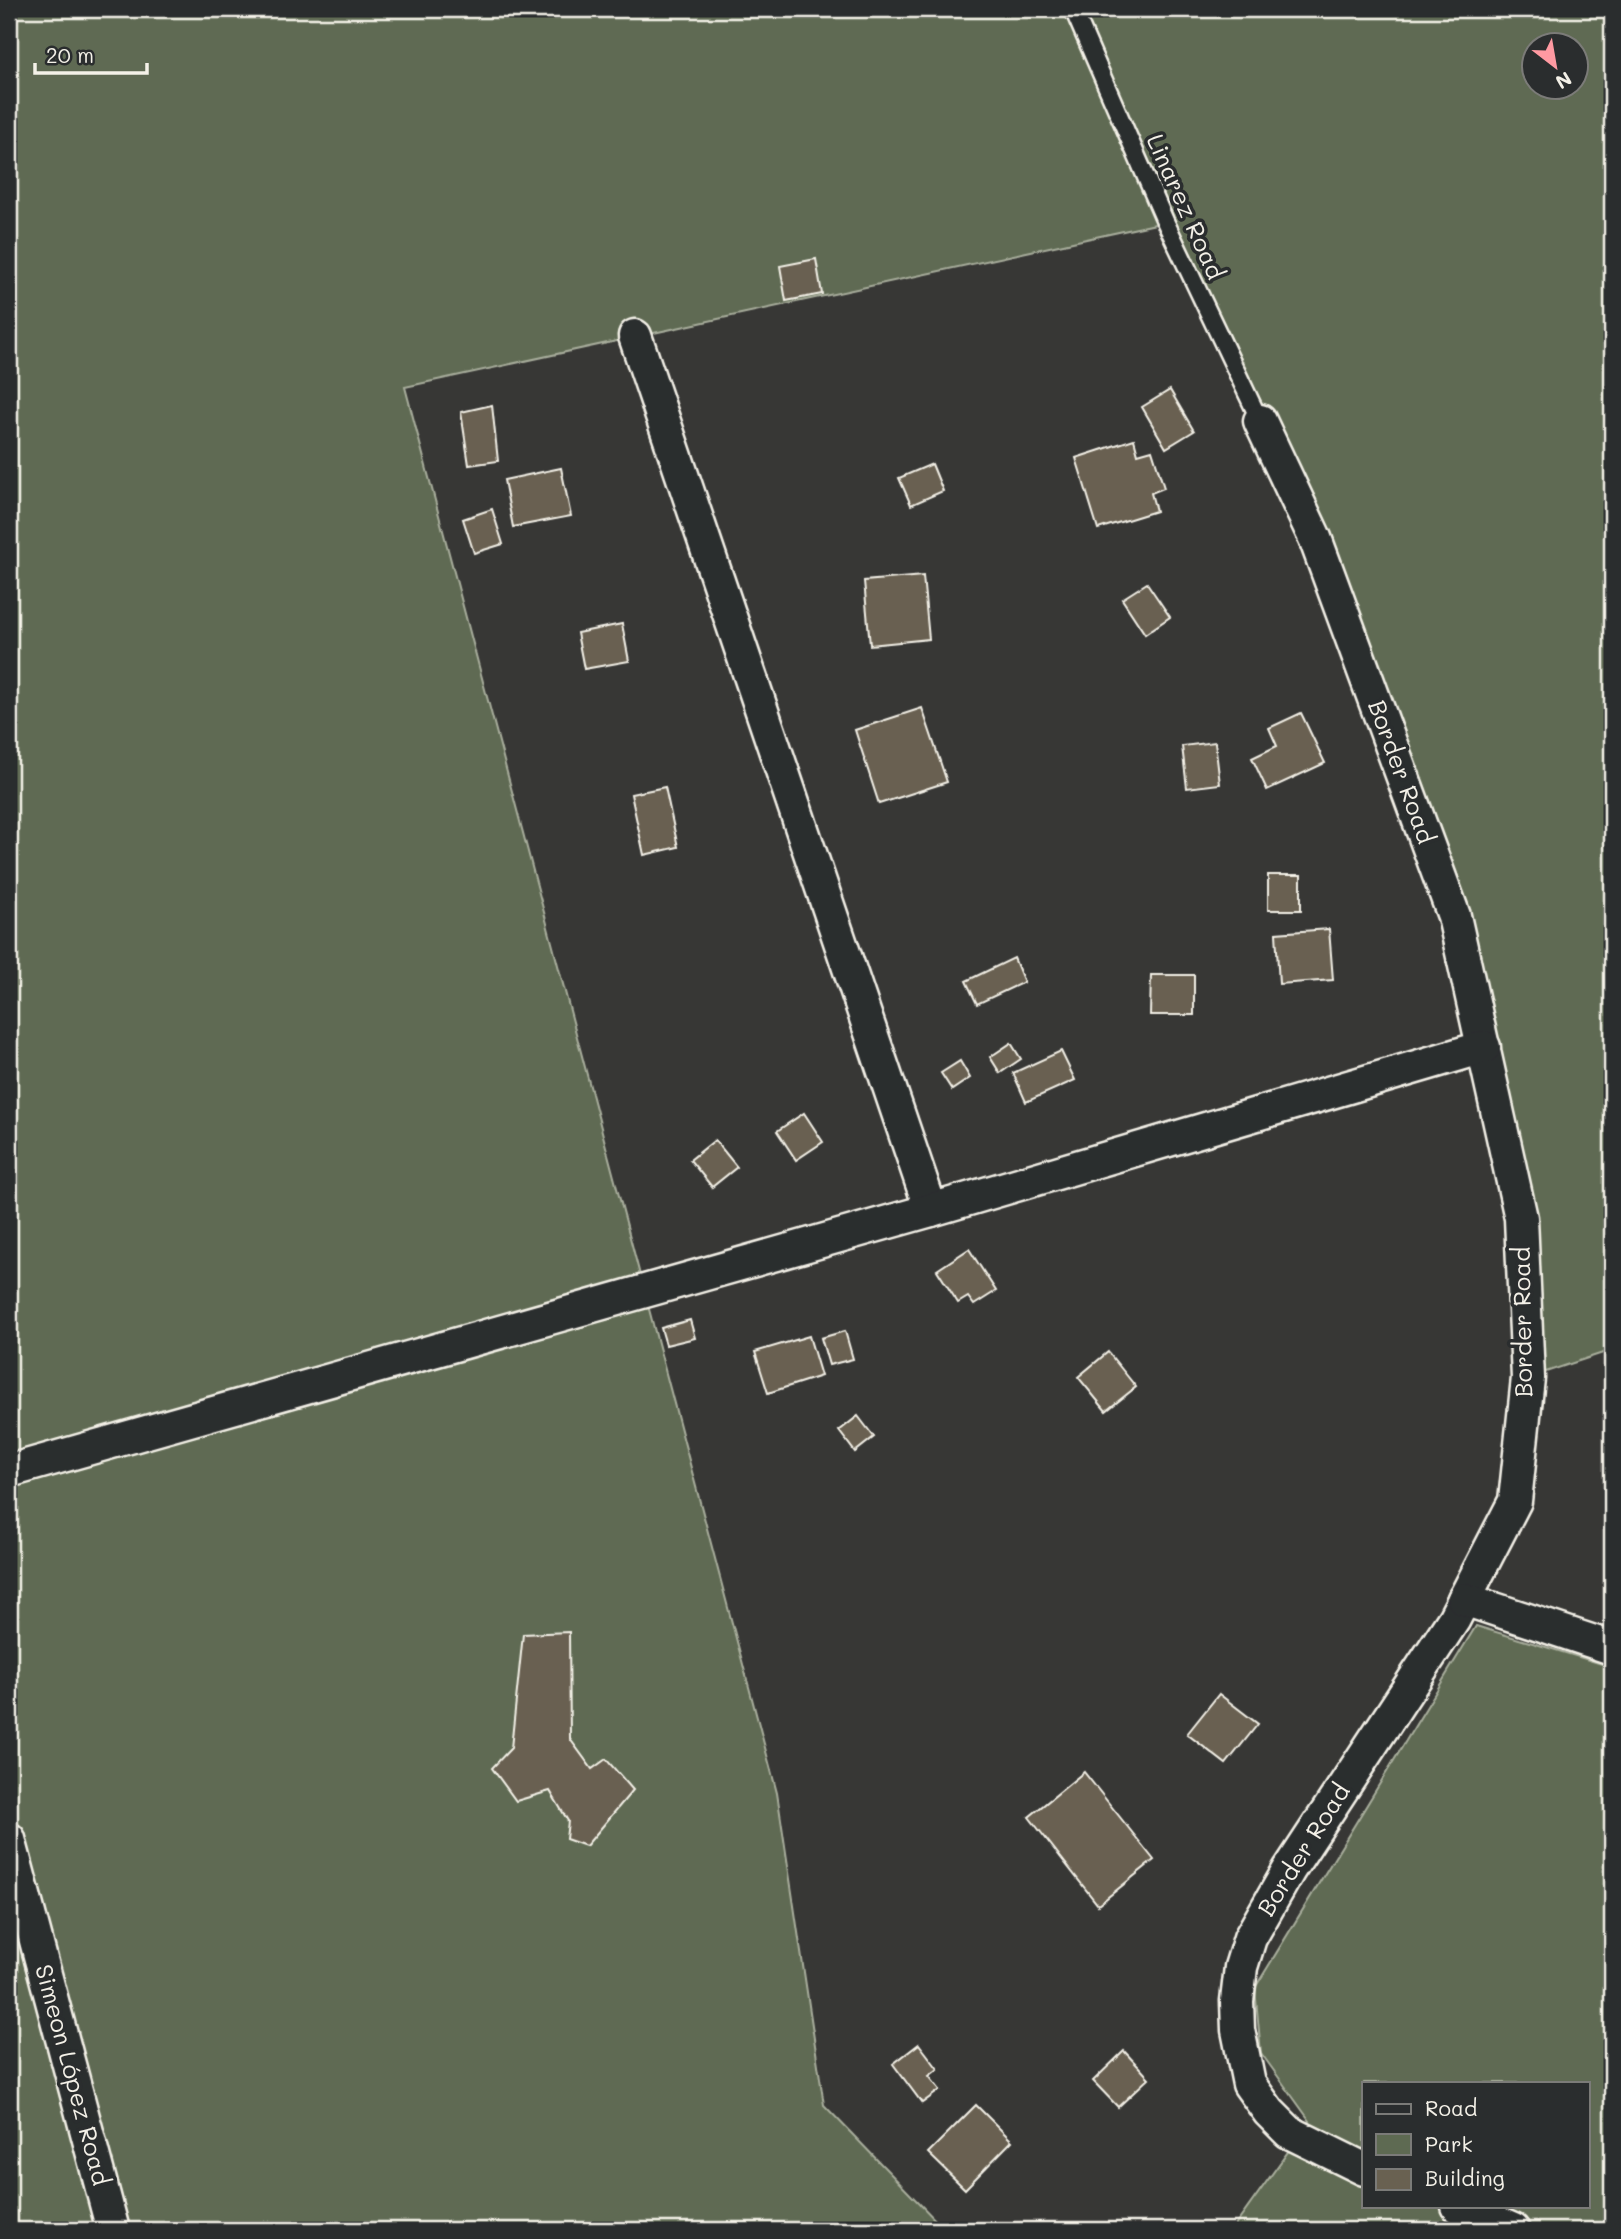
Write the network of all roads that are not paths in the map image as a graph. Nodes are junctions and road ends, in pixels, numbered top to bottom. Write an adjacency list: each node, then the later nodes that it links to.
1 (1073, 9): 3 (lane, Linarez Road)
2 (635, 336): 5 (street)
3 (1260, 422): 4 (street, Border Road)
4 (1484, 1047): 5 (street); 7 (street, Border Road)
5 (931, 1210): 6 (street)
6 (9, 1471)
7 (1464, 1599): 8 (street); 10 (street, Border Road)
8 (1612, 1648)
9 (9, 1839): 12 (street, Simeon López Road)
10 (1362, 2168)
11 (1463, 2208): 13 (street)
12 (113, 2230)
13 (1513, 2230)

